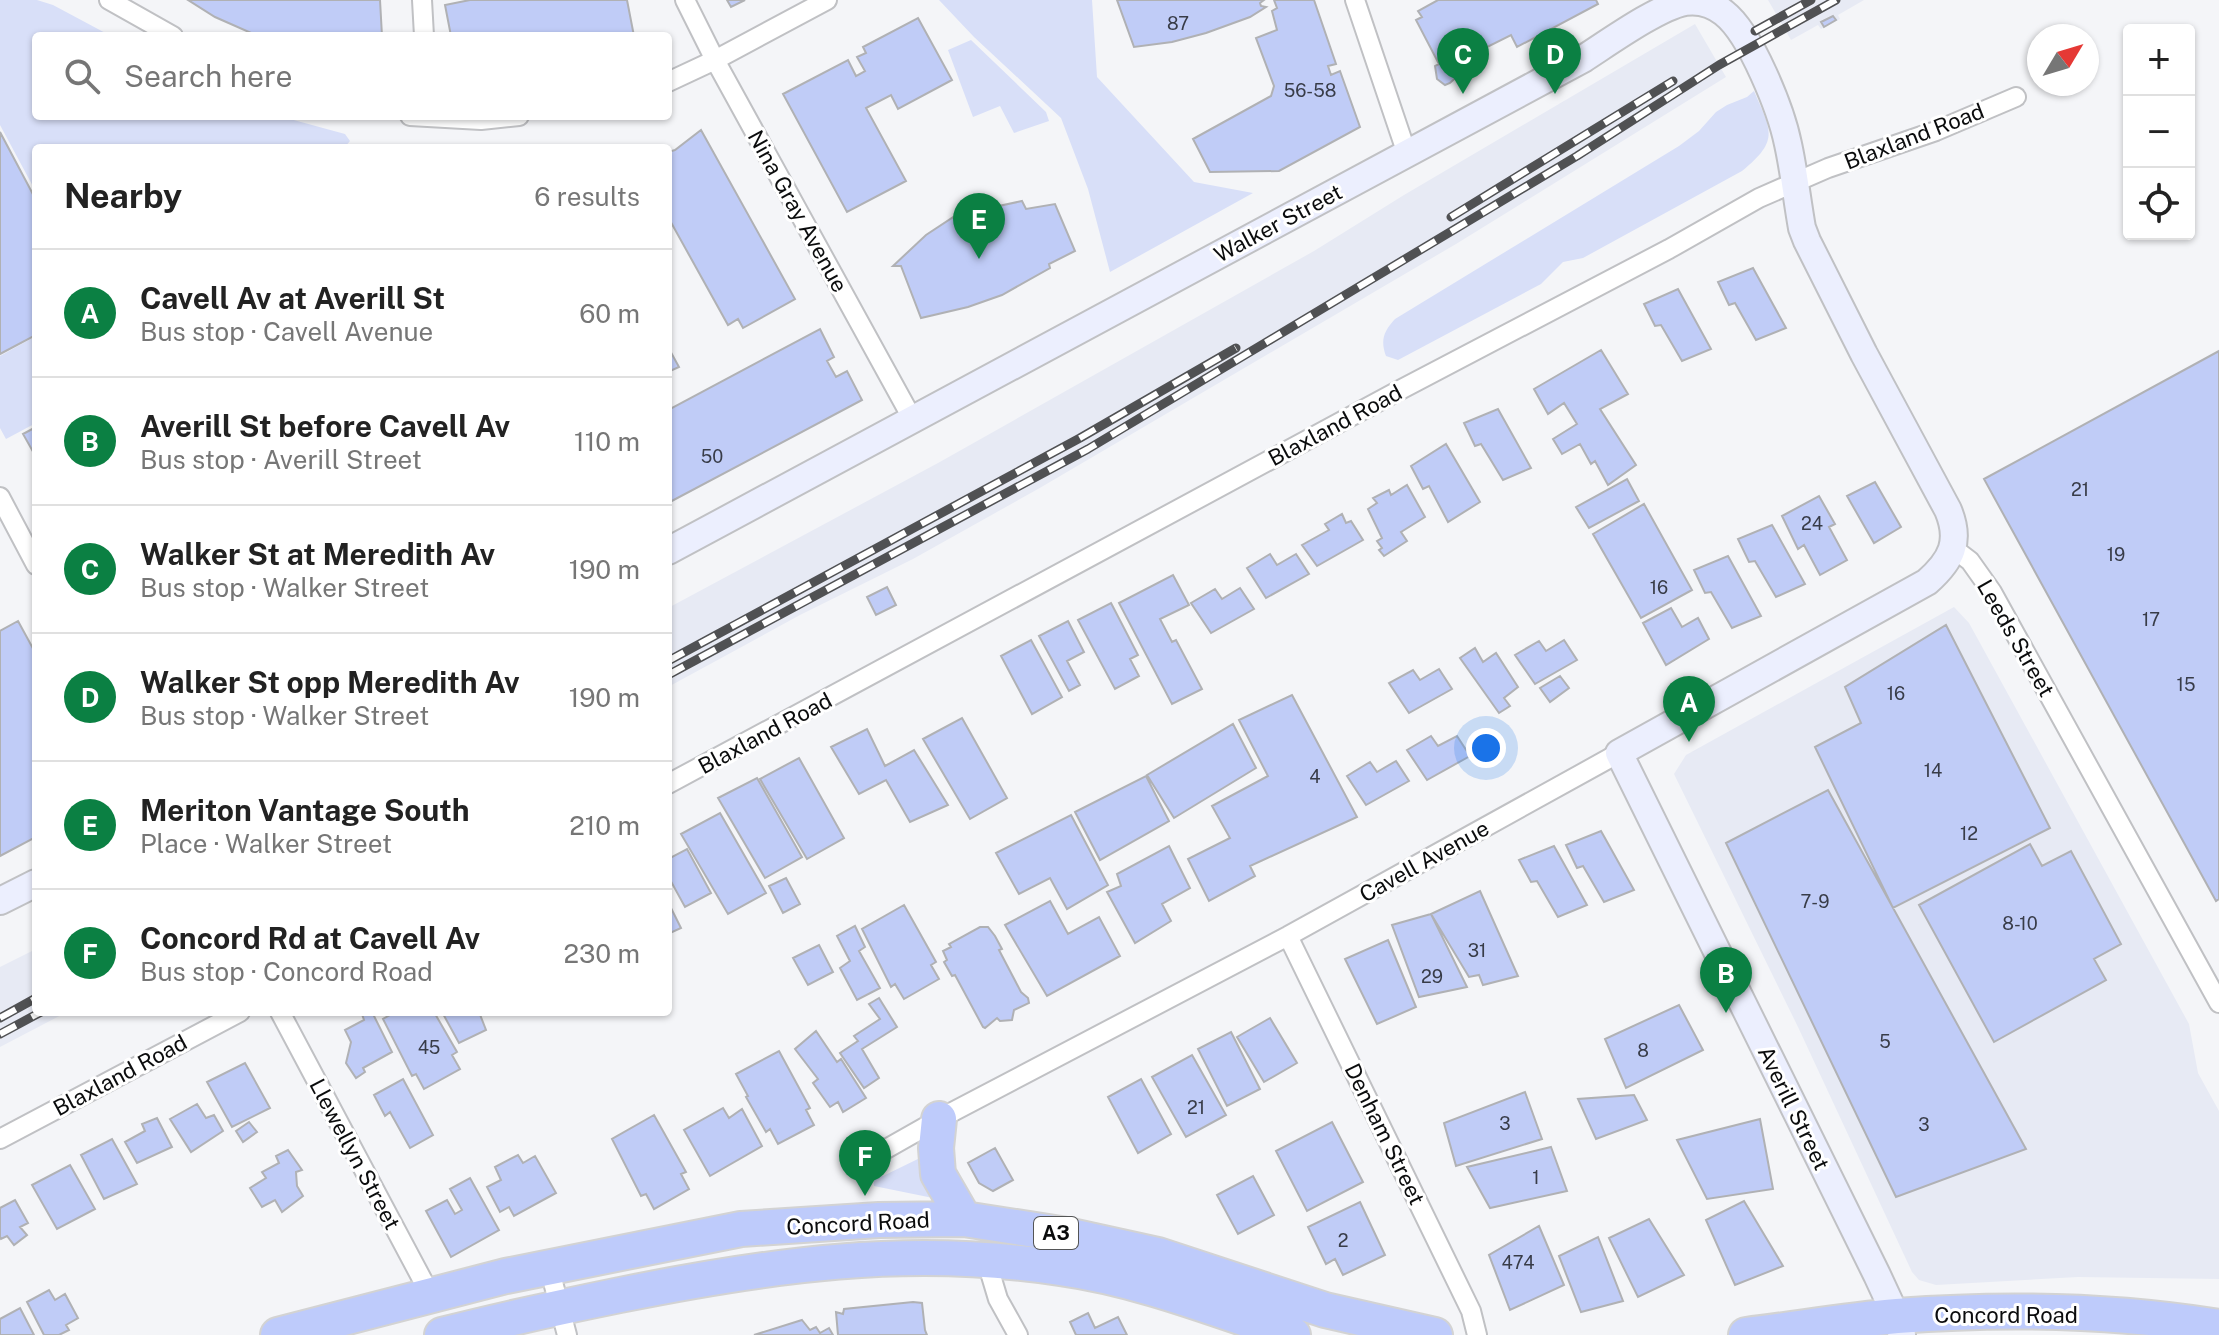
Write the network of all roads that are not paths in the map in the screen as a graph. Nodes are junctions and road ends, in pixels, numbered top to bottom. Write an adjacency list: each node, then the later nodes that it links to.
1 (110, 0): 7 (street)
2 (422, 0): 8 (street)
3 (685, 0): 9 (street, Nina Gray Avenue)
4 (827, 0): 9 (street)
5 (1355, 0): 12 (street)
6 (1710, 2): 12 (street, Walker Street); 13 (street, Walker Street)
7 (166, 32)
8 (424, 32)
9 (715, 60): 10 (street); 14 (street, Nina Gray Avenue)
10 (672, 80)
11 (2016, 97): 13 (street, Blaxland Road)
12 (1407, 154): 14 (street, Walker Street)
13 (1794, 182): 16 (street); 20 (street, Blaxland Road)
14 (913, 420): 17 (street, Walker Street)
15 (0, 497): 18 (street)
16 (1953, 548): 19 (street, Cavell Avenue); 24 (street, Leeds Street)
17 (672, 549)
18 (32, 557)
19 (1619, 753): 23 (street, Cavell Avenue); 35 (street, Averill Street)
20 (672, 782)
21 (32, 885): 22 (street)
22 (0, 901)
23 (1288, 936): 27 (street, Cavell Avenue); 42 (street, Denham Street)
24 (2219, 1003)
25 (232, 1016): 28 (street, Blaxland Road)
26 (282, 1016): 33 (street, Llewellyn Street)
27 (939, 1119): 29 (street, Cavell Avenue); 30 (highway)
28 (0, 1139)
29 (879, 1153)
30 (964, 1219): 32 (highway, Concord Road / A3); 41 (highway, Concord Road / A3)
31 (986, 1259): 34 (highway, Concord Road / A3); 39 (street); 40 (highway, Concord Road / A3)
32 (549, 1267): 33 (highway, Concord Road / A3); 34 (street)
33 (431, 1296): 37 (highway, Concord Road / A3)
34 (563, 1321): 38 (highway, Concord Road / A3)
35 (1899, 1326): 36 (highway, Concord Road); 43 (highway, Concord Road)
36 (2219, 1327)
37 (278, 1335)
38 (442, 1335)
39 (1018, 1335)
40 (1293, 1335)
41 (1435, 1335)
42 (1477, 1335)
43 (1746, 1335)

